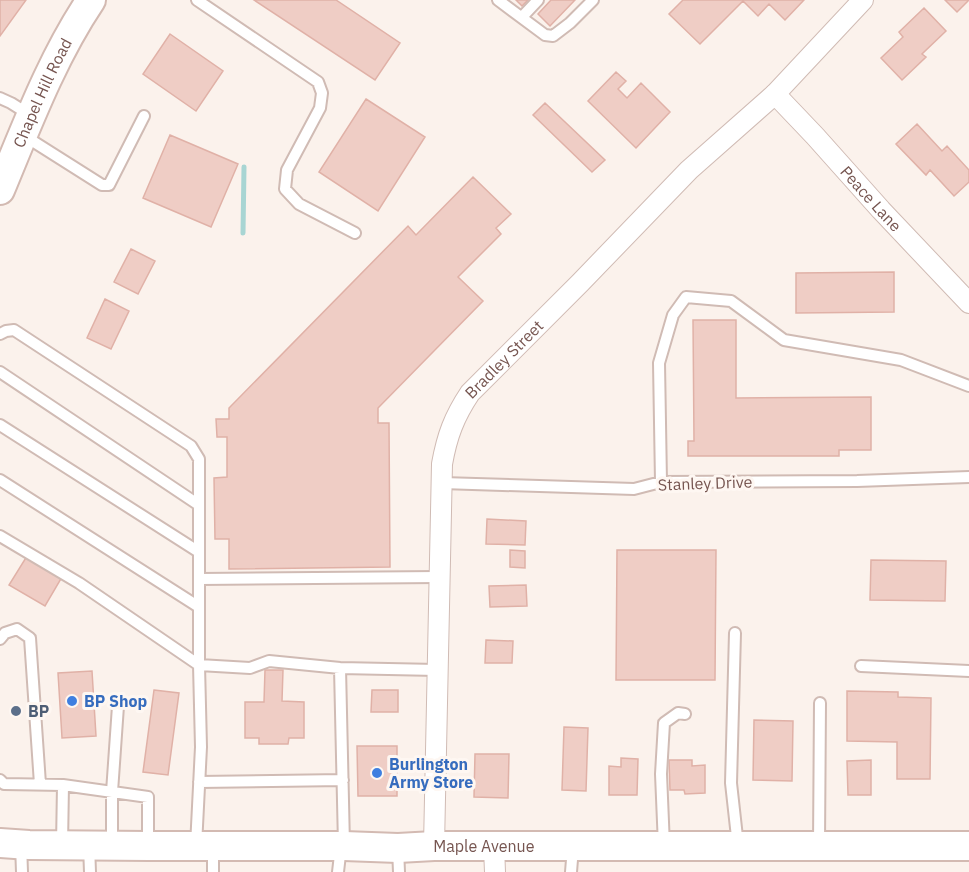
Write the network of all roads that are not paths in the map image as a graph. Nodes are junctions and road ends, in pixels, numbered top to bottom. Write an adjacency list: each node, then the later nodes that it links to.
1 (91, 0): 11 (main road, Chapel Hill Road)
2 (197, 0): 13 (lane)
3 (498, 0): 7 (lane)
4 (538, 0): 7 (lane)
5 (593, 0): 7 (lane)
6 (863, 0): 8 (street, Bradley Street)
7 (522, 17)
8 (775, 94): 14 (street, Peace Lane); 22 (street, Bradley Street)
9 (0, 99): 11 (lane)
10 (144, 116): 11 (lane)
11 (26, 125): 12 (main road, Chapel Hill Road)
12 (0, 190)
13 (355, 233)
14 (969, 303)
15 (0, 334): 23 (lane)
16 (0, 372): 23 (lane)
17 (969, 386): 21 (lane)
18 (0, 425): 25 (lane)
19 (969, 477): 21 (lane, Stanley Drive)
20 (0, 480): 28 (lane)
21 (662, 482): 22 (lane, Stanley Drive)
22 (442, 483): 26 (street, Bradley Street)
23 (199, 505): 25 (lane)
24 (0, 536): 31 (lane)
25 (199, 552): 27 (lane)
26 (439, 577): 27 (lane); 34 (street, Bradley Street)
27 (200, 579): 28 (lane)
28 (199, 607): 31 (lane)
29 (735, 633): 48 (lane)
30 (0, 639): 42 (lane)
31 (199, 665): 33 (lane); 41 (lane)
32 (861, 666): 35 (lane)
33 (340, 668): 34 (lane); 40 (lane)
34 (436, 670): 46 (street, Bradley Street)
35 (969, 671)
36 (820, 704): 49 (lane)
37 (118, 706): 44 (lane)
38 (685, 714): 47 (lane)
39 (0, 780): 42 (lane)
40 (343, 780): 41 (lane); 54 (lane)
41 (199, 782): 53 (lane)
42 (40, 784): 43 (lane)
43 (63, 785): 44 (lane); 51 (lane)
44 (112, 792): 45 (lane); 51 (lane)
45 (148, 846): 51 (main road, Maple Avenue); 53 (main road, Maple Avenue)
46 (434, 846): 55 (main road, Maple Avenue); 57 (main road, Maple Avenue)
47 (664, 846): 48 (main road, Maple Avenue); 56 (main road, Maple Avenue)
48 (738, 846): 49 (main road, Maple Avenue)
49 (819, 846): 50 (main road, Maple Avenue)
50 (969, 846)
51 (88, 852): 52 (main road, Maple Avenue)
52 (14, 853)
53 (207, 855): 54 (main road, Maple Avenue)
54 (341, 855): 57 (main road, Maple Avenue)
55 (494, 859): 56 (main road, Maple Avenue)
56 (572, 859)
57 (398, 860)

